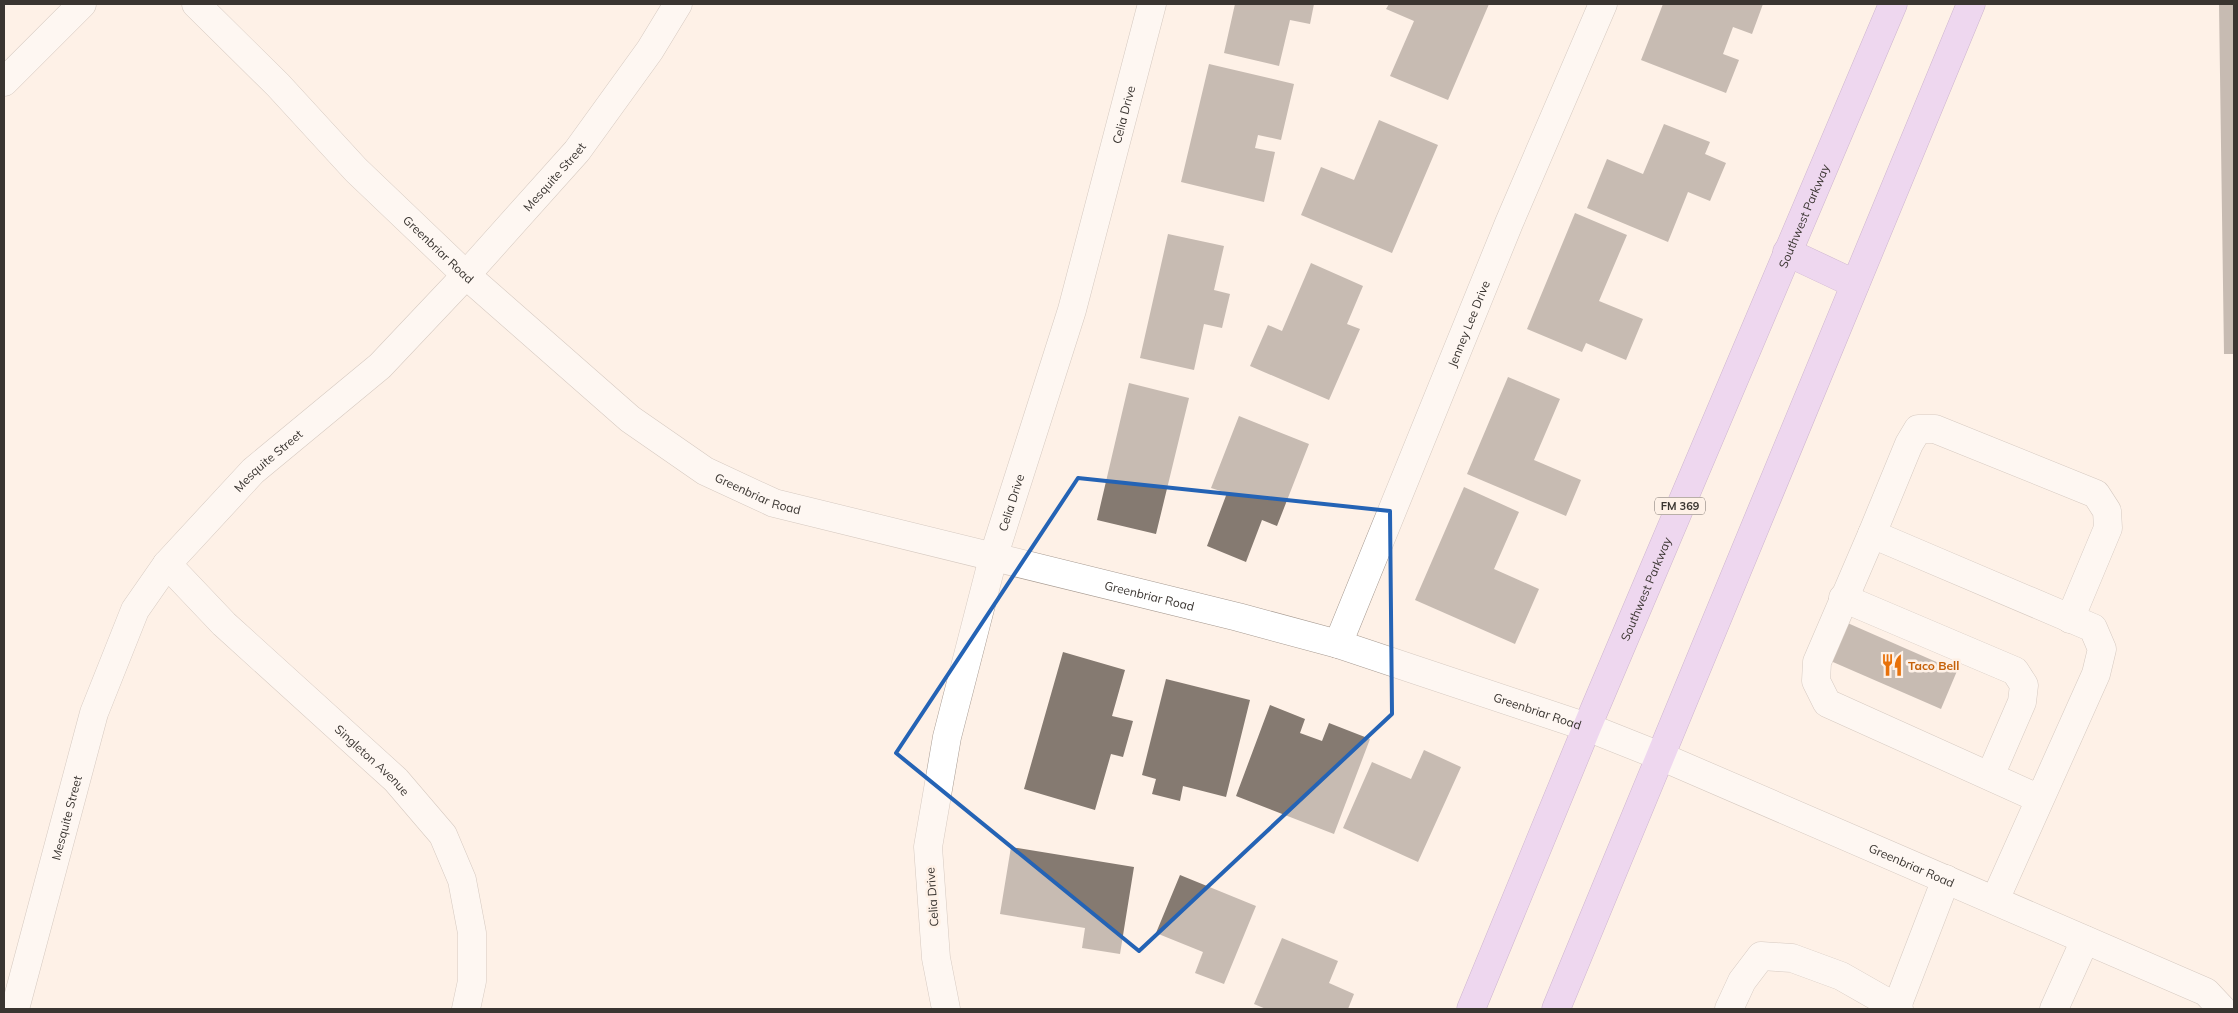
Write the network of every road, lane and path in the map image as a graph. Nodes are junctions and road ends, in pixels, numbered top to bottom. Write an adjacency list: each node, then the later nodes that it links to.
1 (82, 4): 8 (street)
2 (196, 4): 10 (street, Greenbriar Road)
3 (678, 4): 10 (street, Mesquite Street)
4 (1152, 4): 13 (street, Celia Drive)
5 (1603, 4): 17 (street, Jenney Lee Drive)
6 (1893, 4): 9 (main road, Southwest Parkway / FM 369)
7 (1971, 4): 11 (main road)
8 (4, 82)
9 (1787, 252): 11 (main road); 18 (main road, Southwest Parkway / FM 369)
10 (466, 275): 13 (street, Greenbriar Road); 14 (street, Mesquite Street)
11 (1856, 284): 19 (main road)
12 (1872, 534): 15 (street); 16 (street); 16 (street)
13 (993, 558): 17 (street, Greenbriar Road); 27 (street, Celia Drive)
14 (167, 564): 25 (street, Mesquite Street); 26 (street, Singleton Avenue)
15 (1843, 598): 20 (street); 20 (street)
16 (2070, 619): 21 (street)
17 (1338, 644): 18 (street, Greenbriar Road)
18 (1587, 727): 19 (street, Greenbriar Road); 28 (main road, Southwest Parkway / FM 369)
19 (1660, 756): 22 (street, Greenbriar Road); 29 (main road)
20 (1990, 776): 21 (street)
21 (2040, 799): 23 (street)
22 (1946, 879): 23 (street, Greenbriar Road); 31 (street)
23 (1995, 900): 24 (street, Greenbriar Road)
24 (2085, 940): 32 (street); 33 (street, Greenbriar Road)
25 (16, 1009)
26 (466, 1009)
27 (946, 1009)
28 (1471, 1009)
29 (1556, 1009)
30 (1729, 1009): 31 (street)
31 (1897, 1009)
32 (2054, 1009)
33 (2222, 1009)

